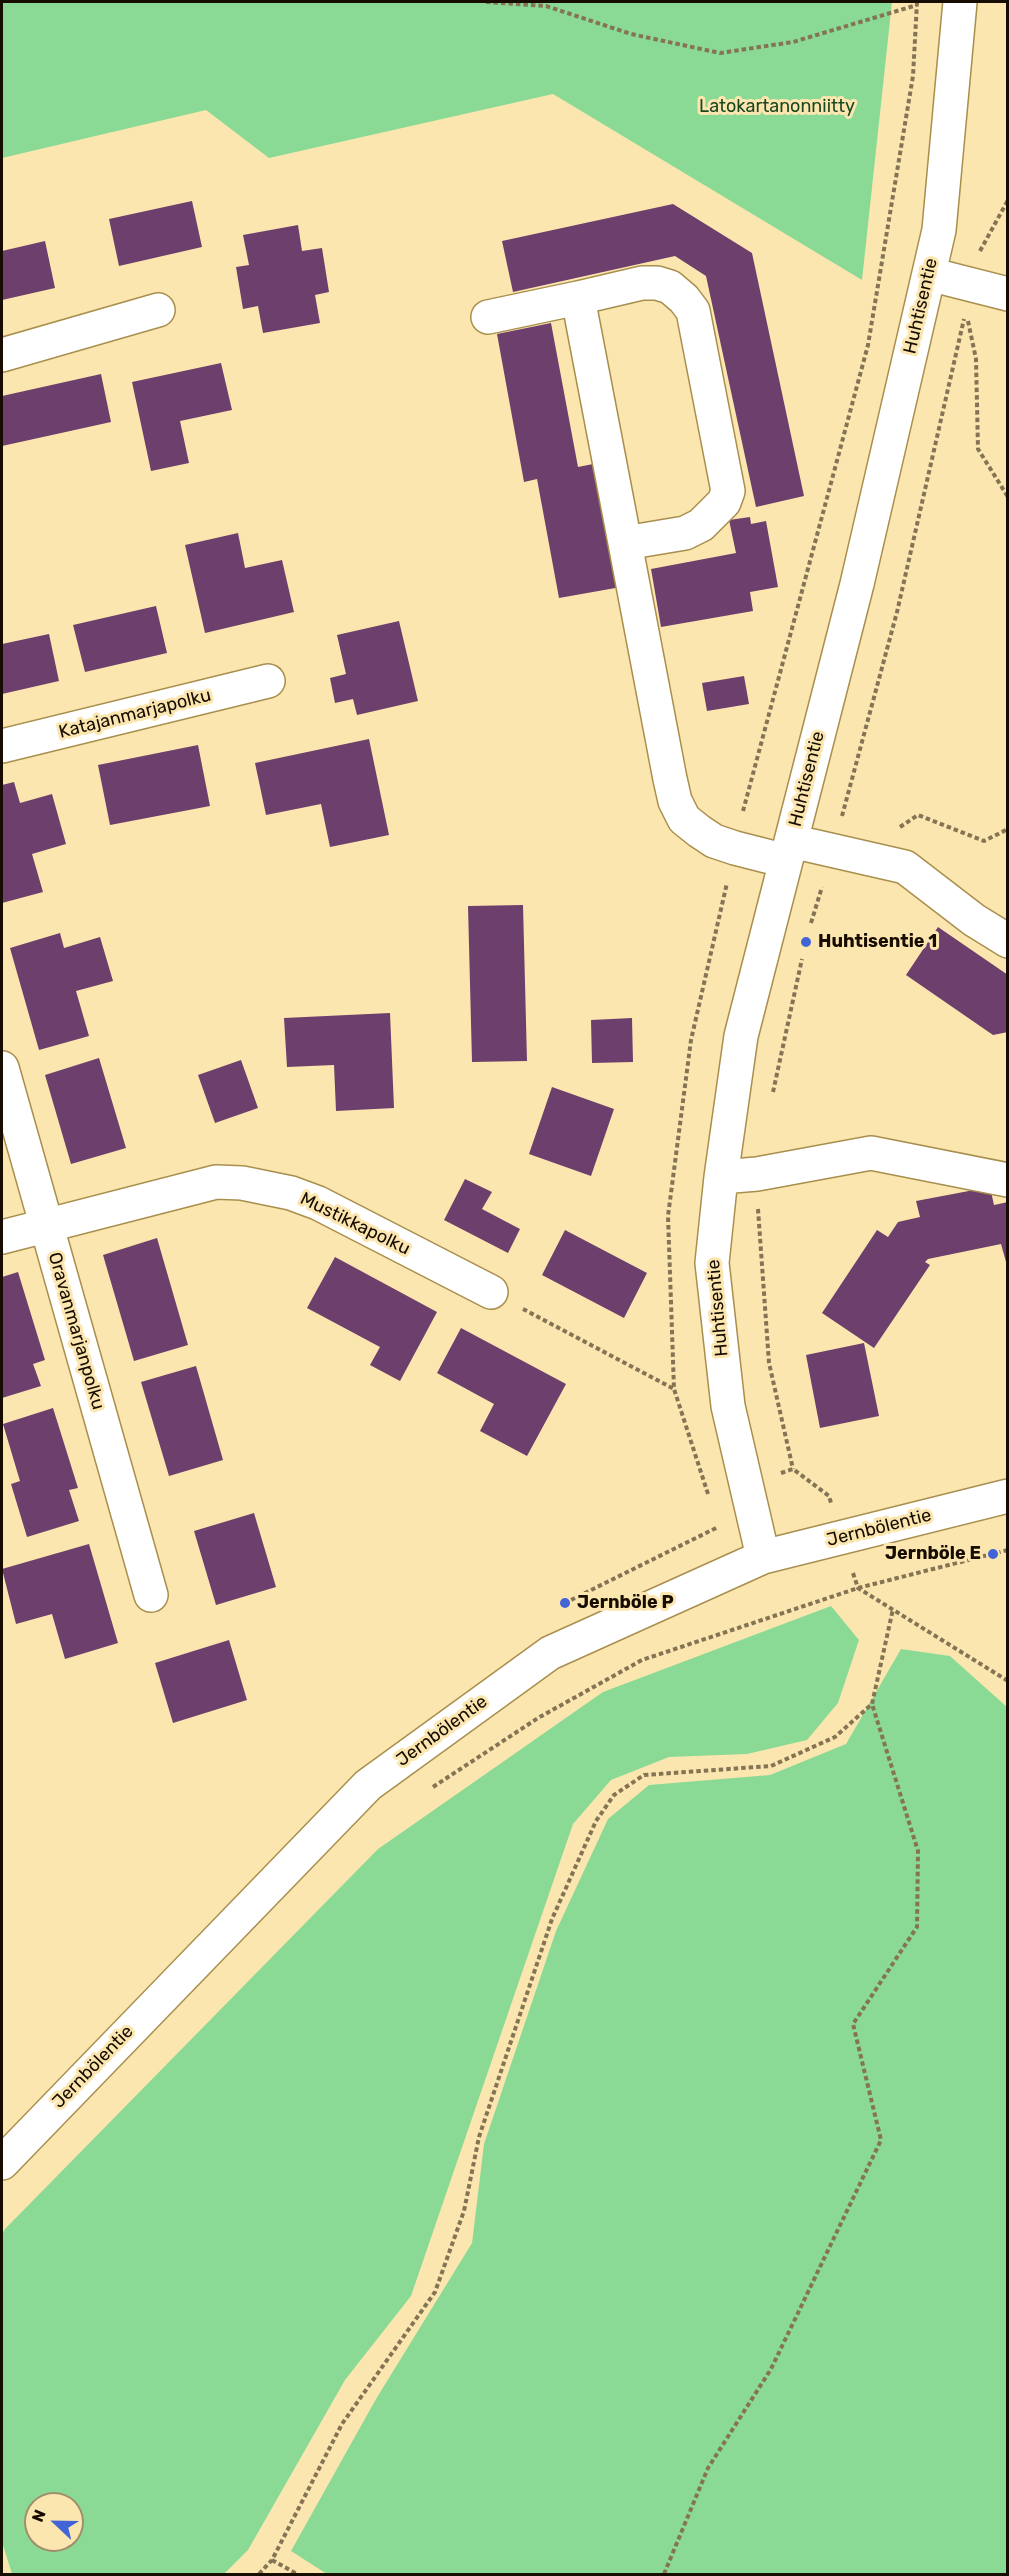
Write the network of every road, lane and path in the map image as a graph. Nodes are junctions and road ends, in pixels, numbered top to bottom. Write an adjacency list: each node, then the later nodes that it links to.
1 (486, 2): 3 (path)
2 (960, 2): 4 (street, Huhtisentie)
3 (917, 5)
4 (929, 274): 5 (street); 16 (street, Huhtisentie)
5 (1008, 294)
6 (578, 298): 9 (street); 12 (street); 12 (street)
7 (158, 310): 10 (street)
8 (966, 311): 11 (path)
9 (488, 317)
10 (2, 355)
11 (1008, 497)
12 (625, 543): 16 (street)
13 (268, 681): 14 (street, Katajanmarjapolku)
14 (2, 746)
15 (1008, 829): 17 (path)
16 (789, 851): 17 (street); 20 (street, Huhtisentie)
17 (858, 856): 18 (street)
18 (1008, 941)
19 (2, 1068): 22 (street, Oravanmarjanpolku)
20 (721, 1177): 21 (street); 28 (street, Huhtisentie)
21 (1008, 1180)
22 (46, 1225): 23 (street, Mustikkapolku); 24 (street, Mustikkapolku); 30 (street, Oravanmarjanpolku)
23 (2, 1237)
24 (491, 1292): 25 (path)
25 (674, 1389)
26 (1008, 1496): 28 (street, Jernbölentie)
27 (1008, 1550): 29 (path)
28 (763, 1557): 35 (street, Jernbölentie)
29 (858, 1588): 31 (path); 34 (path)
30 (151, 1595)
31 (893, 1610): 32 (path); 33 (path)
32 (1008, 1681)
33 (872, 1704): 36 (path); 39 (path)
34 (428, 1790)
35 (2, 2163)
36 (272, 2560): 37 (path); 38 (path)
37 (258, 2574)
38 (297, 2574)
39 (664, 2574)

